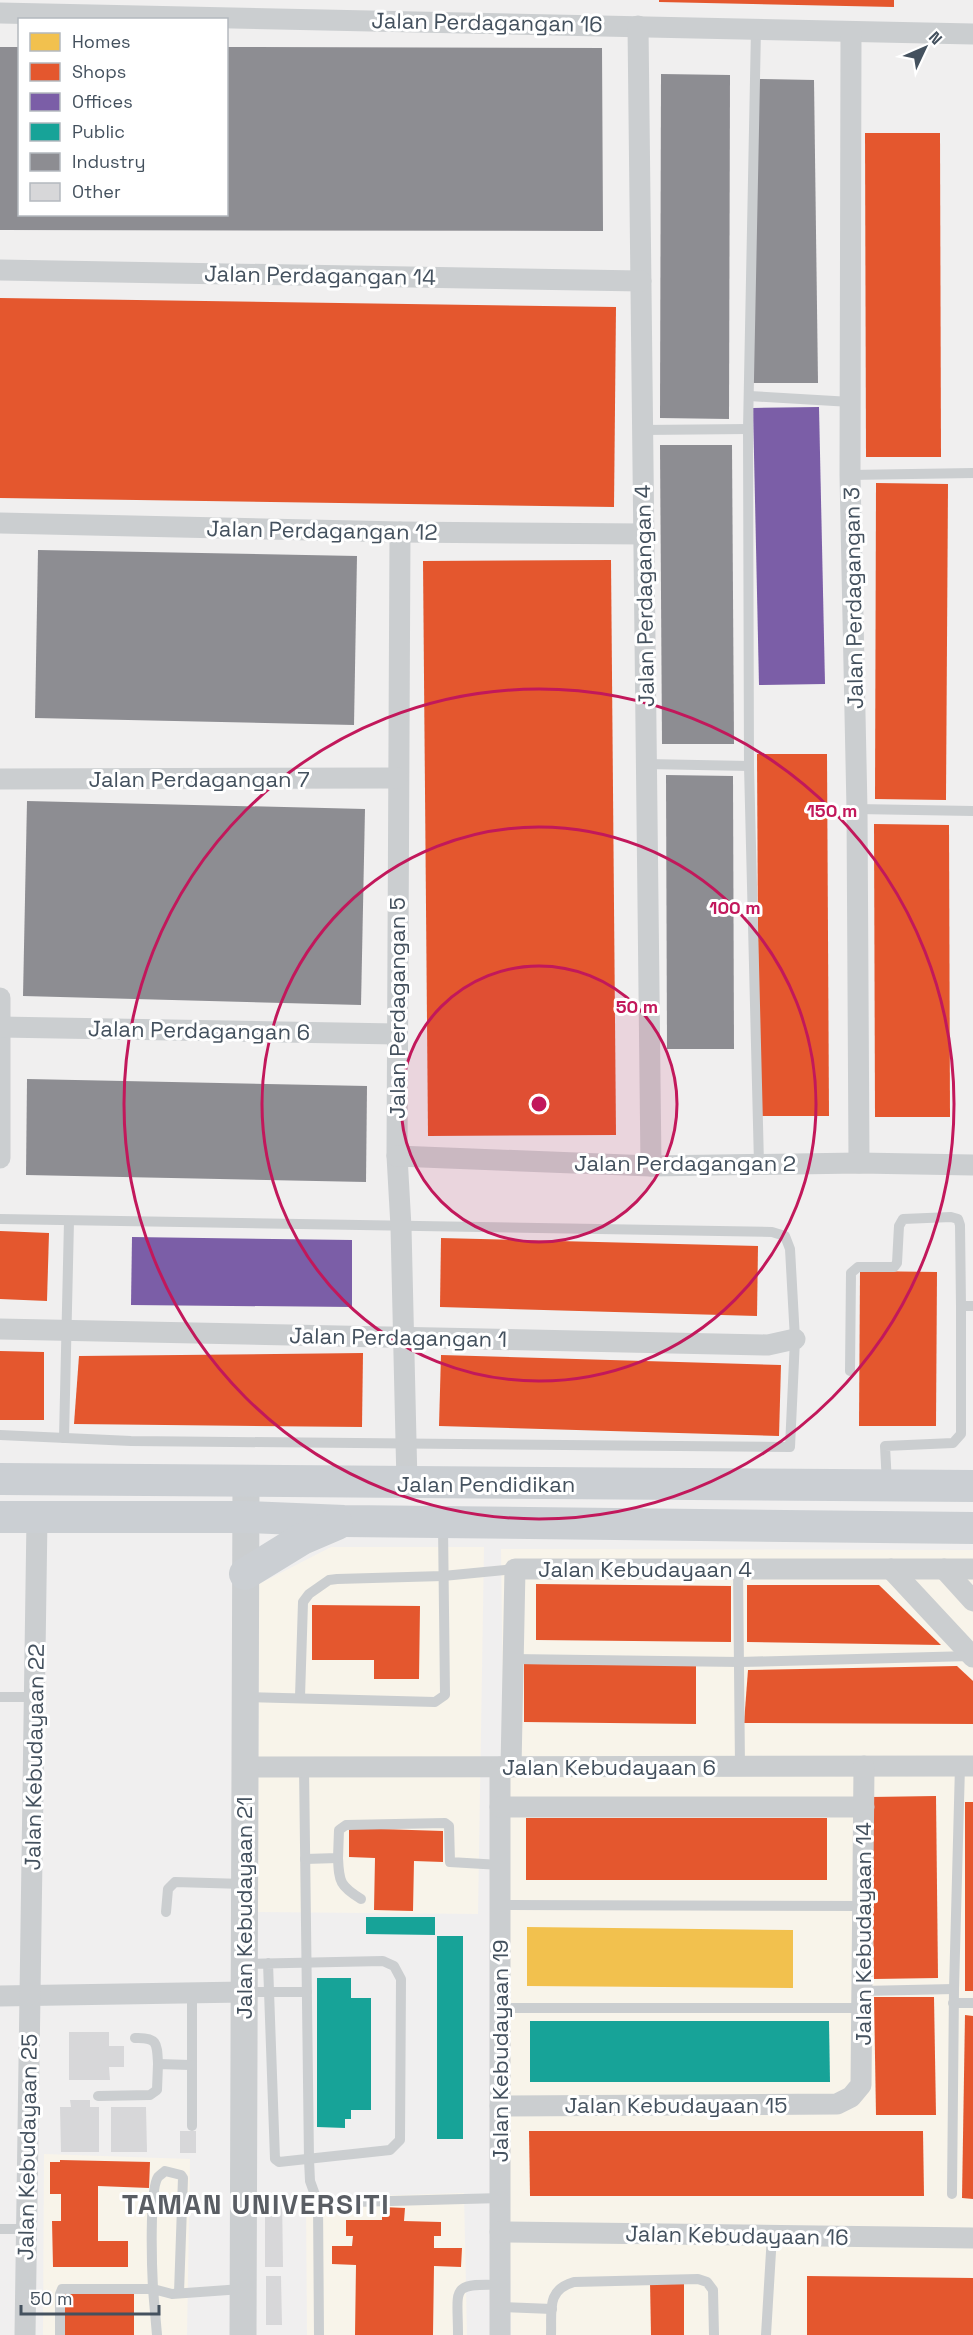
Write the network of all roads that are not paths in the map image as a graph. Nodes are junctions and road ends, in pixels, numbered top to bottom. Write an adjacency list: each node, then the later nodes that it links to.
1 (0, 13): 2 (street, Jalan Perdagangan 16)
2 (638, 26): 3 (street, Jalan Perdagangan 16); 7 (street, Jalan Perdagangan 4)
3 (756, 29): 4 (street, Jalan Perdagangan 16); 8 (lane)
4 (850, 33): 5 (street, Jalan Perdagangan 16); 9 (street, Jalan Perdagangan 3)
5 (973, 34)
6 (0, 270): 7 (street, Jalan Perdagangan 14)
7 (641, 281): 11 (street, Jalan Perdagangan 4)
8 (749, 396): 9 (lane); 10 (lane)
9 (851, 402): 13 (street, Jalan Perdagangan 3)
10 (748, 429): 11 (lane); 18 (lane)
11 (643, 430): 16 (street, Jalan Perdagangan 4)
12 (973, 473): 13 (lane)
13 (850, 475): 21 (street, Jalan Perdagangan 3)
14 (0, 523): 15 (street, Jalan Perdagangan 12)
15 (399, 532): 16 (street, Jalan Perdagangan 12); 19 (street, Jalan Perdagangan 5)
16 (644, 534): 17 (street, Jalan Perdagangan 4)
17 (646, 764): 18 (lane); 31 (street, Jalan Perdagangan 4)
18 (749, 766): 29 (lane)
19 (397, 778): 20 (street, Jalan Perdagangan 7); 25 (street, Jalan Perdagangan 5)
20 (0, 779)
21 (857, 809): 22 (lane); 28 (street, Jalan Perdagangan 3)
22 (973, 811)
23 (0, 998): 24 (street)
24 (0, 1028): 25 (street, Jalan Perdagangan 6); 27 (street)
25 (397, 1034): 26 (street, Jalan Perdagangan 5)
26 (397, 1156): 31 (street, Jalan Perdagangan 2); 34 (street, Jalan Perdagangan 5)
27 (0, 1158)
28 (859, 1163): 29 (street, Jalan Perdagangan 2); 30 (street, Jalan Perdagangan 2)
29 (759, 1164): 31 (street, Jalan Perdagangan 2)
30 (973, 1165)
31 (651, 1166)
32 (0, 1219): 33 (lane)
33 (69, 1221): 34 (lane); 38 (lane)
34 (401, 1227): 39 (street, Jalan Perdagangan 5); 40 (lane)
35 (961, 1306): 36 (lane); 41 (lane); 49 (lane)
36 (973, 1306)
37 (0, 1329): 38 (street, Jalan Perdagangan 1)
38 (66, 1331): 39 (street, Jalan Perdagangan 1); 43 (lane)
39 (402, 1338): 40 (street, Jalan Perdagangan 1); 44 (street, Jalan Perdagangan 5)
40 (795, 1339): 44 (lane)
41 (850, 1371)
42 (0, 1435): 43 (lane)
43 (64, 1438): 44 (lane)
44 (405, 1444): 48 (street, Jalan Perdagangan 5)
45 (973, 1478): 50 (main road)
46 (0, 1479): 47 (main road, Jalan Pendidikan)
47 (246, 1481): 48 (main road, Jalan Pendidikan); 54 (street, Jalan Kebudayaan 21)
48 (407, 1484): 49 (main road, Jalan Pendidikan)
49 (887, 1485): 50 (main road, Jalan Pendidikan)
50 (932, 1486): 51 (main road, Jalan Pendidikan)
51 (973, 1486)
52 (0, 1517): 53 (main road, Jalan Pendidikan)
53 (38, 1518): 54 (main road, Jalan Pendidikan); 73 (street, Jalan Kebudayaan 22)
54 (246, 1518): 55 (main road, Jalan Pendidikan); 65 (street, Jalan Kebudayaan 21)
55 (344, 1521): 56 (main road, Jalan Pendidikan); 65 (main road)
56 (442, 1522): 57 (main road, Jalan Pendidikan); 66 (lane)
57 (763, 1526): 58 (main road, Jalan Pendidikan); 59 (main road, Jalan Pendidikan)
58 (973, 1528)
59 (973, 1542)
60 (515, 1569): 61 (street, Jalan Kebudayaan 4); 66 (lane); 69 (street, Jalan Kebudayaan 4)
61 (738, 1569): 62 (street, Jalan Kebudayaan 4); 70 (lane)
62 (891, 1569): 63 (street, Jalan Kebudayaan 4); 68 (street)
63 (944, 1569): 64 (street, Jalan Kebudayaan 4); 67 (street)
64 (973, 1569)
65 (246, 1574): 71 (street, Jalan Kebudayaan 21)
66 (443, 1576): 74 (lane); 74 (lane)
67 (973, 1600)
68 (972, 1656): 70 (lane)
69 (513, 1659): 70 (lane); 79 (street, Jalan Kebudayaan 4)
70 (740, 1662): 80 (lane)
71 (245, 1696): 74 (lane); 77 (street, Jalan Kebudayaan 21)
72 (0, 1697): 73 (lane)
73 (35, 1697): 98 (street, Jalan Kebudayaan 22)
74 (300, 1697)
75 (864, 1766): 76 (street, Jalan Kebudayaan 6); 80 (street, Jalan Kebudayaan 6); 82 (street, Jalan Kebudayaan 14)
76 (966, 1766): 93 (lane)
77 (245, 1767): 78 (street, Jalan Kebudayaan 6); 86 (street, Jalan Kebudayaan 21)
78 (304, 1767): 79 (street, Jalan Kebudayaan 6); 84 (lane)
79 (506, 1767): 80 (street, Jalan Kebudayaan 6); 81 (street, Jalan Kebudayaan 19)
80 (740, 1767)
81 (500, 1807): 82 (street); 85 (street, Jalan Kebudayaan 19)
82 (864, 1807): 89 (street, Jalan Kebudayaan 14)
83 (338, 1858): 84 (lane); 85 (lane); 87 (lane)
84 (305, 1859): 92 (lane)
85 (500, 1865): 88 (street, Jalan Kebudayaan 19)
86 (244, 1884): 90 (lane); 91 (street, Jalan Kebudayaan 21)
87 (361, 1899)
88 (500, 1905): 89 (lane); 102 (street, Jalan Kebudayaan 19)
89 (863, 1906): 99 (street, Jalan Kebudayaan 14)
90 (166, 1912)
91 (256, 1963): 92 (lane); 95 (street, Jalan Kebudayaan 21)
92 (307, 1963): 96 (lane); 110 (lane)
93 (954, 1989): 99 (lane); 100 (lane)
94 (192, 1992): 95 (street); 98 (street); 105 (lane)
95 (256, 1992): 96 (lane); 110 (lane); 121 (street, Jalan Kebudayaan 21)
96 (307, 1992): 110 (lane)
97 (0, 1996): 98 (street)
98 (30, 1996): 115 (street, Jalan Kebudayaan 25)
99 (862, 2000): 102 (lane); 107 (street, Jalan Kebudayaan 14)
100 (954, 2002): 101 (lane); 111 (lane)
101 (973, 2003)
102 (500, 2008): 108 (street, Jalan Kebudayaan 19)
103 (135, 2038): 104 (lane)
104 (158, 2064): 105 (lane); 106 (lane)
105 (190, 2065): 109 (lane)
106 (98, 2096)
107 (851, 2097): 108 (street, Jalan Kebudayaan 15)
108 (500, 2106): 112 (street, Jalan Kebudayaan 19)
109 (192, 2126)
110 (309, 2159): 113 (lane)
111 (952, 2194)
112 (501, 2198): 113 (lane); 116 (street, Jalan Kebudayaan 19)
113 (318, 2203): 129 (lane)
114 (0, 2229): 115 (lane)
115 (26, 2229): 125 (street, Jalan Kebudayaan 25)
116 (500, 2232): 117 (street, Jalan Kebudayaan 16); 119 (street, Jalan Kebudayaan 19)
117 (772, 2235): 118 (street, Jalan Kebudayaan 16); 134 (lane)
118 (973, 2238)
119 (501, 2285): 123 (street, Jalan Kebudayaan 19); 130 (lane)
120 (153, 2289): 122 (lane); 122 (lane); 126 (lane); 127 (lane)
121 (243, 2289): 122 (lane); 128 (street, Jalan Kebudayaan 21)
122 (178, 2293)
123 (500, 2307): 124 (lane); 131 (street, Jalan Kebudayaan 19)
124 (552, 2309): 132 (lane); 133 (lane)
125 (25, 2335)
126 (60, 2335)
127 (157, 2335)
128 (243, 2335)
129 (319, 2335)
130 (458, 2335)
131 (500, 2335)
132 (551, 2335)
133 (714, 2335)
134 (766, 2335)

